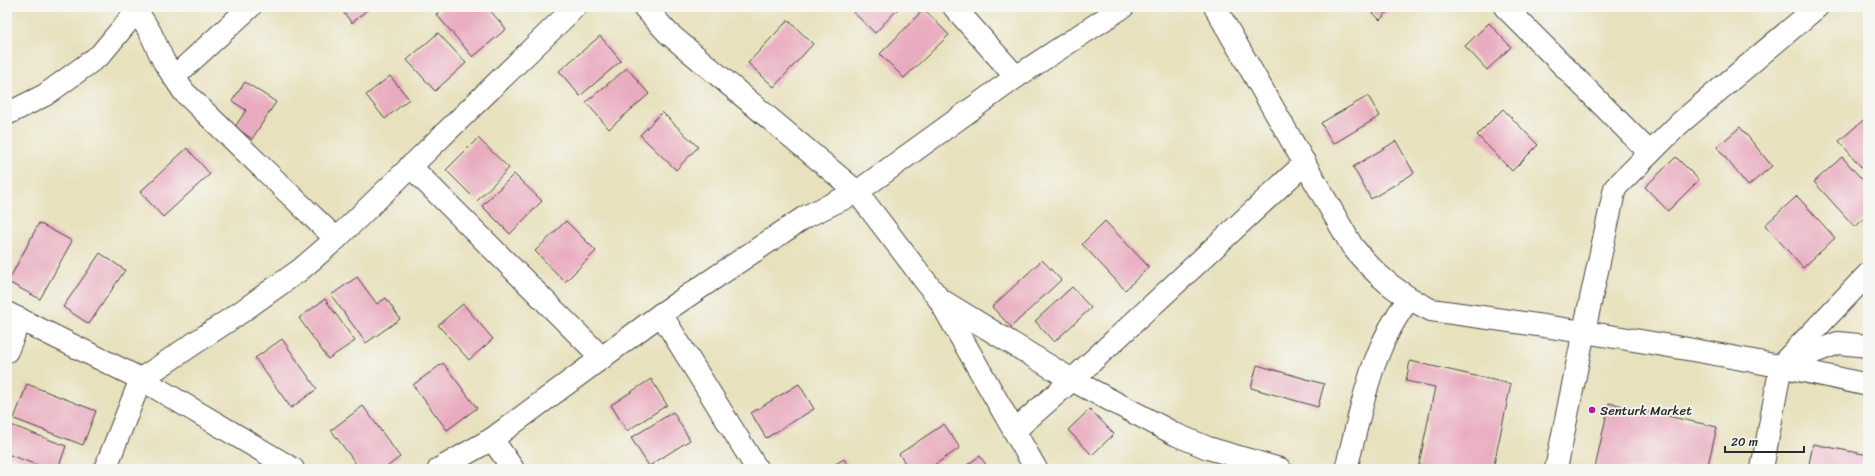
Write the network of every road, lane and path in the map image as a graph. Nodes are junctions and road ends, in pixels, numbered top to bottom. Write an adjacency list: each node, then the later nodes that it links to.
1 (250, 7): 10 (street)
2 (575, 7): 15 (street)
3 (644, 7): 16 (street)
4 (954, 7): 11 (street)
5 (1123, 7): 11 (street)
6 (1216, 7): 14 (street)
7 (1505, 7): 13 (street)
8 (1817, 7): 13 (street)
9 (136, 8): 10 (street); 12 (street)
10 (174, 77): 17 (street)
11 (1016, 77): 16 (street)
12 (7, 114)
13 (1650, 153): 23 (street)
14 (1305, 163): 20 (street); 29 (street)
15 (410, 166): 17 (street); 26 (street)
16 (857, 192): 19 (street); 21 (street)
17 (336, 239): 28 (street)
18 (1868, 274): 27 (street)
19 (939, 299): 29 (street); 31 (street)
20 (1409, 299): 23 (street); 40 (street)
21 (661, 314): 26 (street); 37 (street)
22 (14, 316): 25 (street); 28 (street)
23 (1584, 331): 27 (street); 41 (street)
24 (1868, 346): 27 (street)
25 (7, 351)
26 (602, 358): 32 (street)
27 (1781, 365): 30 (street); 42 (street)
28 (141, 379): 33 (street); 34 (street)
29 (1072, 380): 31 (street); 39 (street)
30 (1868, 385)
31 (1014, 430): 38 (street)
32 (492, 439): 35 (street); 36 (street)
33 (105, 469)
34 (293, 469)
35 (439, 469)
36 (513, 469)
37 (758, 469)
38 (1036, 469)
39 (1280, 469)
40 (1346, 469)
41 (1556, 469)
42 (1762, 469)

